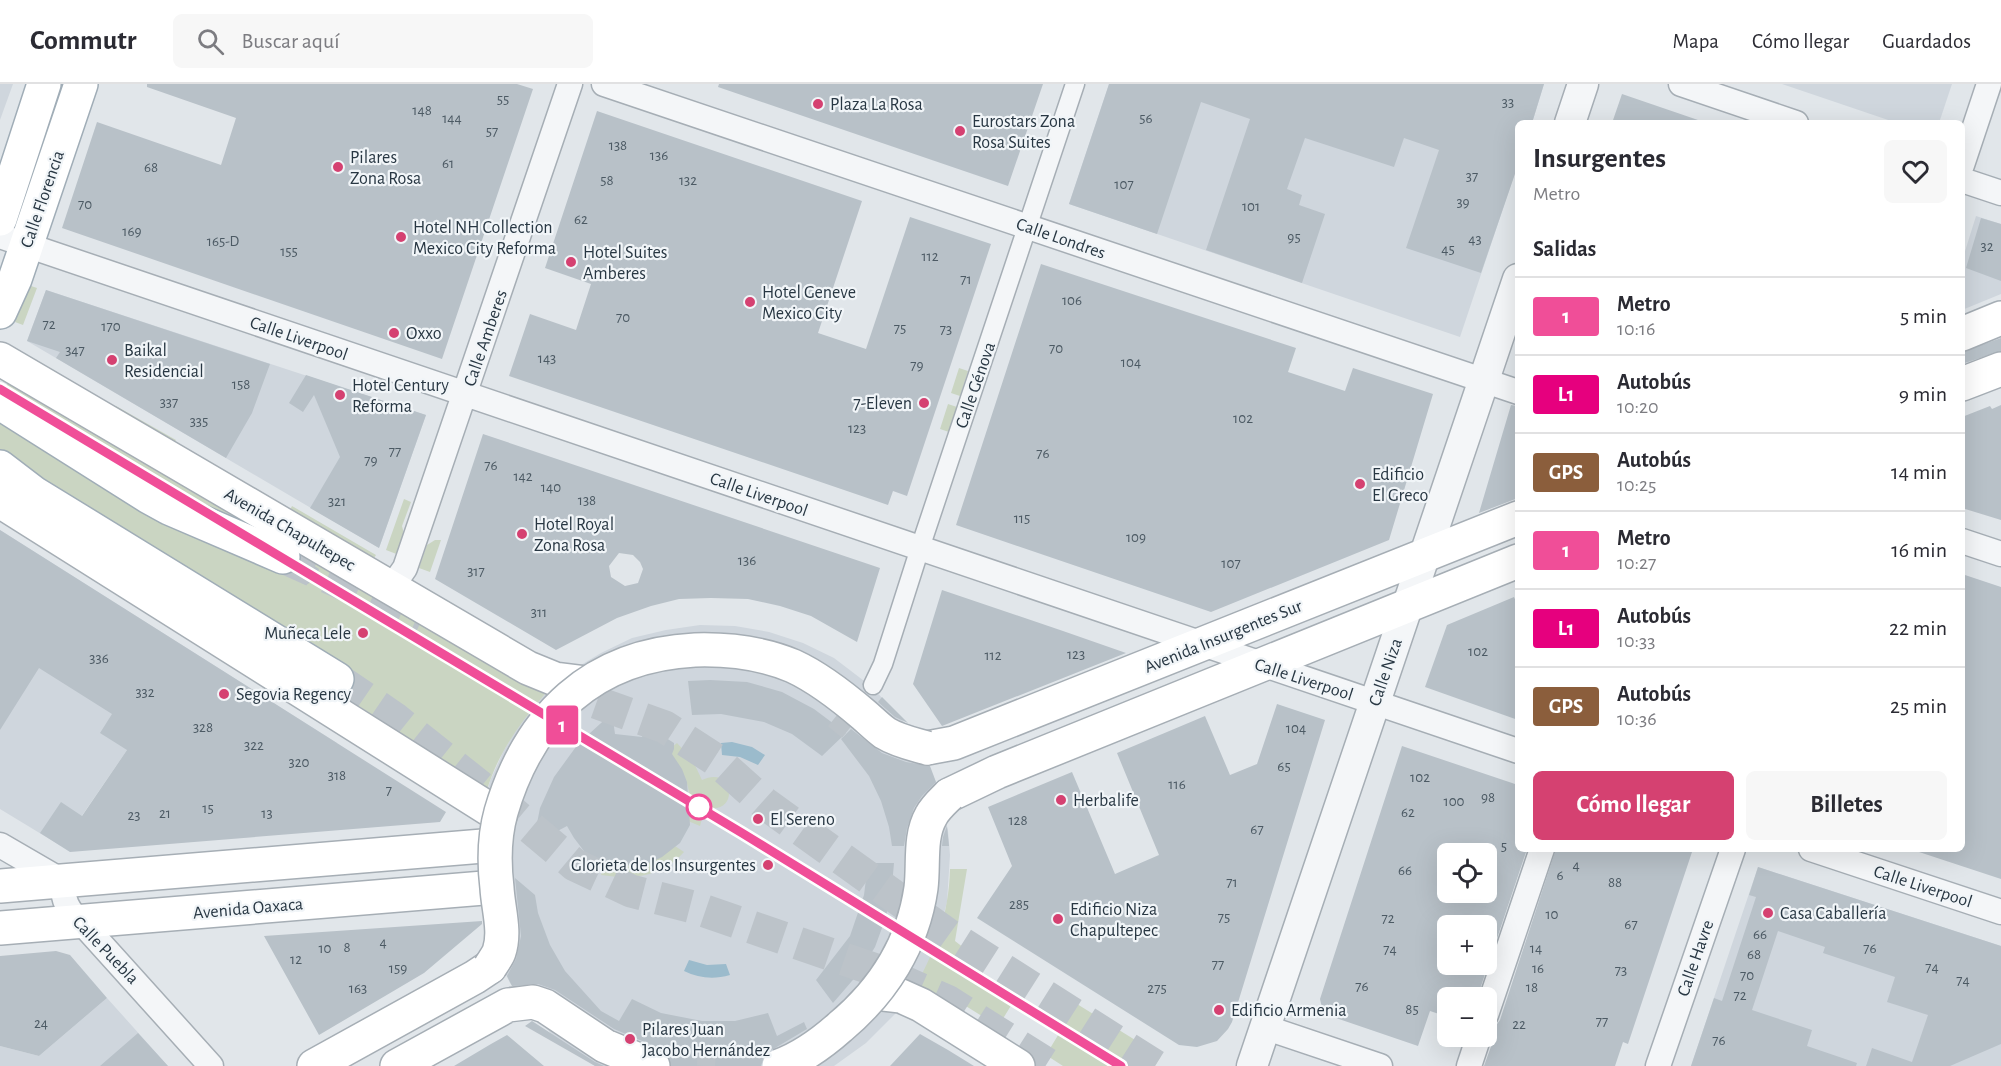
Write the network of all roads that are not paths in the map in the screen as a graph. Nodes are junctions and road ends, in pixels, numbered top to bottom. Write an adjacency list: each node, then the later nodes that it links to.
1 (45, 84): 14 (main road, Calle Florencia)
2 (81, 84): 16 (main road, Calle Florencia)
3 (570, 84): 26 (street, Calle Amberes)
4 (604, 84): 15 (street, Calle Londres)
5 (1075, 84): 15 (street, Calle Génova)
6 (1583, 84): 9 (street)
7 (1681, 84): 10 (street)
8 (1989, 84): 11 (street)
9 (1571, 120)
10 (1787, 120)
11 (1965, 156)
12 (1965, 181): 13 (street)
13 (2001, 193)
14 (0, 219)
15 (1028, 227): 23 (street, Calle Londres); 32 (street, Calle Génova)
16 (13, 241): 18 (main road, Calle Florencia); 26 (street, Calle Liverpool)
17 (1515, 288): 23 (street, Calle Niza)
18 (0, 312)
19 (2001, 318): 20 (main road)
20 (1965, 333)
21 (0, 359): 37 (main road, Avenida Chapultepec)
22 (2001, 369): 24 (main road)
23 (1484, 381): 25 (street, Calle Londres); 33 (street, Calle Niza)
24 (1965, 383)
25 (1515, 391)
26 (466, 394): 32 (street, Calle Liverpool); 37 (street, Calle Amberes)
27 (0, 403): 35 (main road, Avenida Chapultepec)
28 (0, 468): 41 (main road)
29 (0, 501): 46 (main road)
30 (1515, 519): 33 (main road, Avenida Insurgentes Sur)
31 (1965, 542): 34 (street)
32 (920, 548): 39 (street, Calle Liverpool); 43 (street, Calle Génova)
33 (1426, 554): 38 (street, Calle Niza); 39 (main road, Avenida Insurgentes Sur)
34 (2001, 554)
35 (283, 557)
36 (1515, 562): 38 (main road)
37 (391, 588): 42 (main road, Avenida Chapultepec)
38 (1408, 605): 40 (main road); 44 (street, Calle Niza)
39 (1203, 645): 40 (street, Calle Liverpool); 42 (main road, Avenida Insurgentes Sur, bridge)
40 (1261, 665): 44 (street, Calle Liverpool); 58 (main road, bridge)
41 (337, 680)
42 (571, 681): 46 (main road, bridge)
43 (873, 685)
44 (1374, 702): 45 (street, Calle Liverpool); 59 (street, Calle Niza)
45 (1515, 750)
46 (487, 828): 51 (main road); 53 (main road, bridge)
47 (0, 845): 51 (street)
48 (1541, 852): 57 (street)
49 (1732, 852): 70 (street, Calle Havre)
50 (1820, 852): 54 (street, Calle Liverpool)
51 (62, 881): 52 (main road); 55 (street, Calle Puebla)
52 (0, 886)
53 (486, 888): 55 (main road, Avenida Oaxaca); 62 (main road, bridge)
54 (2001, 912)
55 (82, 923): 56 (main road, Avenida Oaxaca); 61 (street, Calle Puebla)
56 (0, 928)
57 (1495, 987)
58 (875, 993): 65 (main road, bridge); 66 (main road)
59 (1264, 1027): 67 (street, Calle Niza); 68 (street)
60 (1475, 1047): 69 (street)
61 (211, 1066)
62 (314, 1066)
63 (397, 1066): 64 (main road)
64 (652, 1066)
65 (779, 1066)
66 (1018, 1066)
67 (1251, 1066)
68 (1380, 1066)
69 (1469, 1066)
70 (1658, 1066)

